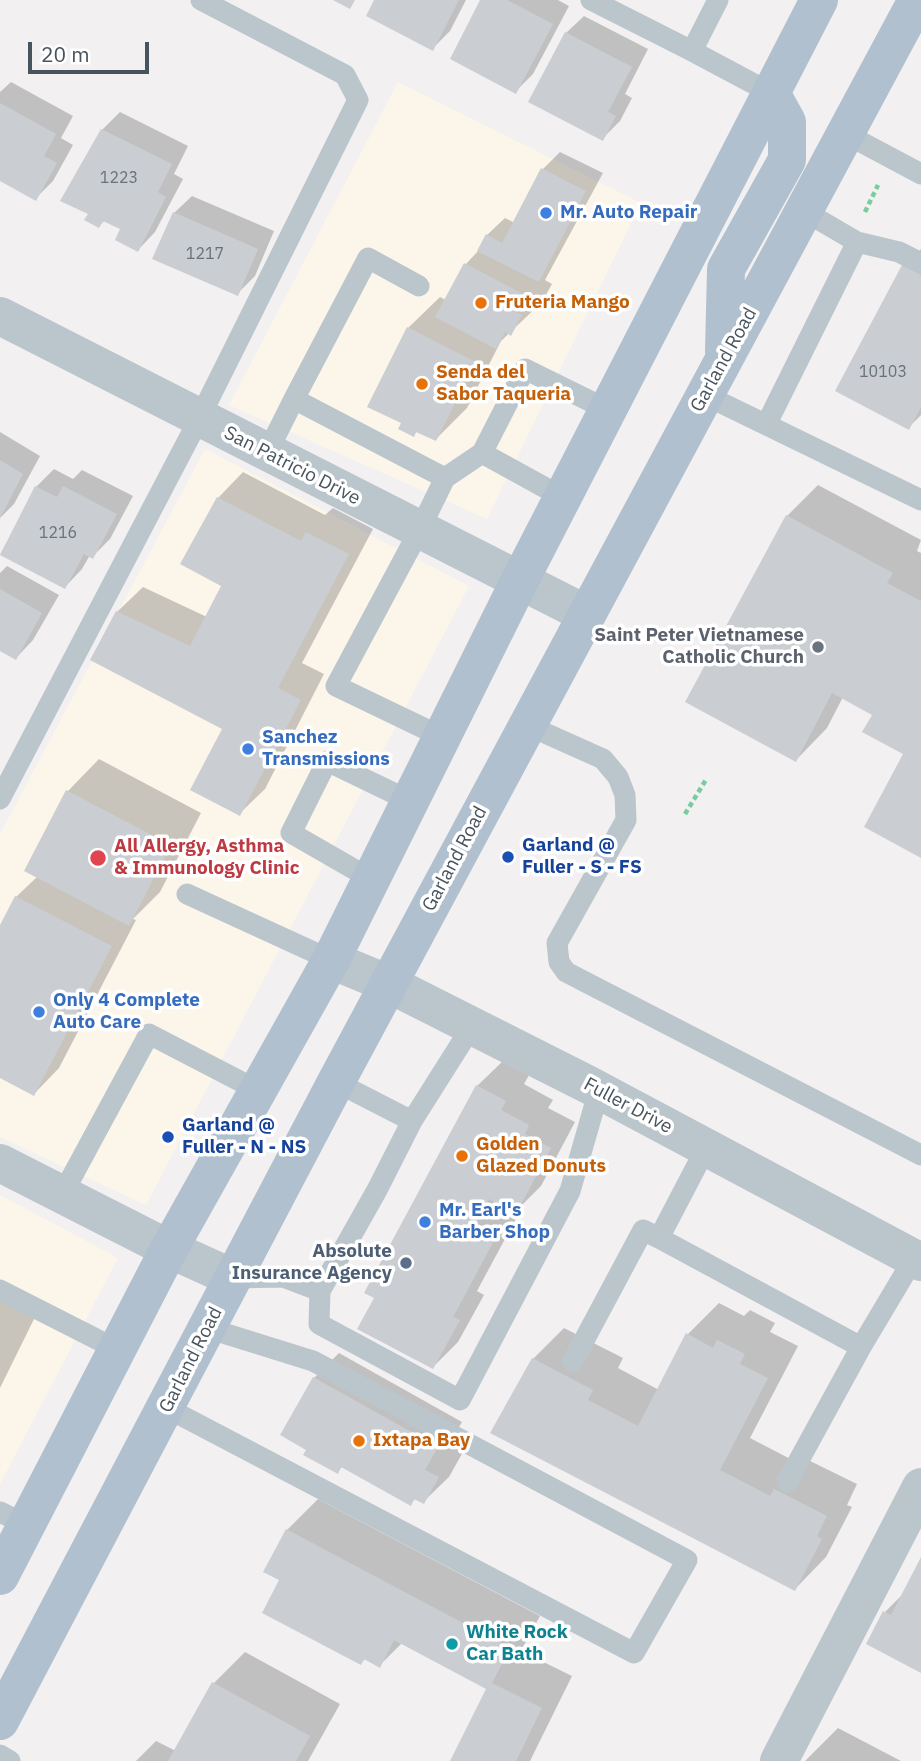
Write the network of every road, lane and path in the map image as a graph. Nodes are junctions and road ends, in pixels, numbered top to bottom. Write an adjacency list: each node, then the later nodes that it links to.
1 (201, 0): 19 (lane)
2 (591, 0): 6 (lane)
3 (718, 0): 6 (lane)
4 (819, 0): 7 (main road)
5 (918, 0): 8 (main road, Garland Road)
6 (692, 51): 7 (lane)
7 (771, 93): 15 (main road); 18 (main road)
8 (846, 134): 9 (lane); 10 (main road, Garland Road)
9 (921, 174)
10 (804, 212): 11 (lane); 15 (main road, Garland Road)
11 (857, 242): 12 (lane); 20 (lane)
12 (921, 263)
13 (419, 286): 17 (lane)
14 (0, 316): 19 (street, San Patricio Drive)
15 (723, 360): 16 (main road, Garland Road)
16 (705, 394): 20 (lane); 28 (main road, Garland Road)
17 (294, 399): 21 (lane); 23 (lane)
18 (608, 410): 22 (lane); 24 (main road)
19 (199, 419): 21 (street, San Patricio Drive); 31 (lane)
20 (767, 423): 25 (lane)
21 (267, 453): 26 (street, San Patricio Drive)
22 (482, 453): 23 (lane); 24 (lane)
23 (445, 478): 26 (lane)
24 (562, 497): 27 (main road)
25 (921, 500)
26 (419, 531): 27 (street, San Patricio Drive); 30 (lane)
27 (519, 582): 28 (street, San Patricio Drive); 30 (main road)
28 (586, 614): 29 (main road, Garland Road)
29 (527, 725): 39 (main road, Garland Road); 46 (lane)
30 (442, 737): 34 (main road)
31 (8, 766): 33 (lane)
32 (707, 778): 35 (path)
33 (0, 799)
34 (410, 801): 36 (main road); 36 (lane)
35 (685, 814)
36 (371, 879): 38 (main road)
37 (187, 894): 38 (lane)
38 (331, 960): 39 (street, Fuller Drive); 42 (main road)
39 (389, 984): 40 (street, Fuller Drive); 41 (main road, Garland Road)
40 (471, 1026): 43 (street, Fuller Drive); 44 (lane)
41 (336, 1082): 44 (lane); 52 (main road, Garland Road)
42 (257, 1090): 48 (lane); 50 (main road)
43 (599, 1090): 45 (street, Fuller Drive); 54 (lane)
44 (412, 1121): 54 (lane)
45 (706, 1148): 49 (lane); 51 (street, Fuller Drive)
46 (921, 1155)
47 (0, 1163): 48 (street)
48 (62, 1195): 50 (street)
49 (659, 1238): 56 (lane); 58 (lane)
50 (169, 1249): 52 (street); 57 (main road)
51 (917, 1260): 56 (lane)
52 (233, 1278): 54 (lane); 55 (main road, Garland Road)
53 (0, 1290): 57 (lane)
54 (320, 1291)
55 (207, 1328): 59 (main road, Garland Road); 59 (lane)
56 (861, 1347): 60 (lane)
57 (116, 1349): 62 (main road)
58 (573, 1361)
59 (167, 1408): 64 (main road, Garland Road)
60 (787, 1482)
61 (921, 1487): 67 (street)
62 (13, 1518): 63 (main road)
63 (0, 1576)
64 (0, 1721)
65 (0, 1755): 66 (lane)
66 (10, 1761)
67 (779, 1761)

